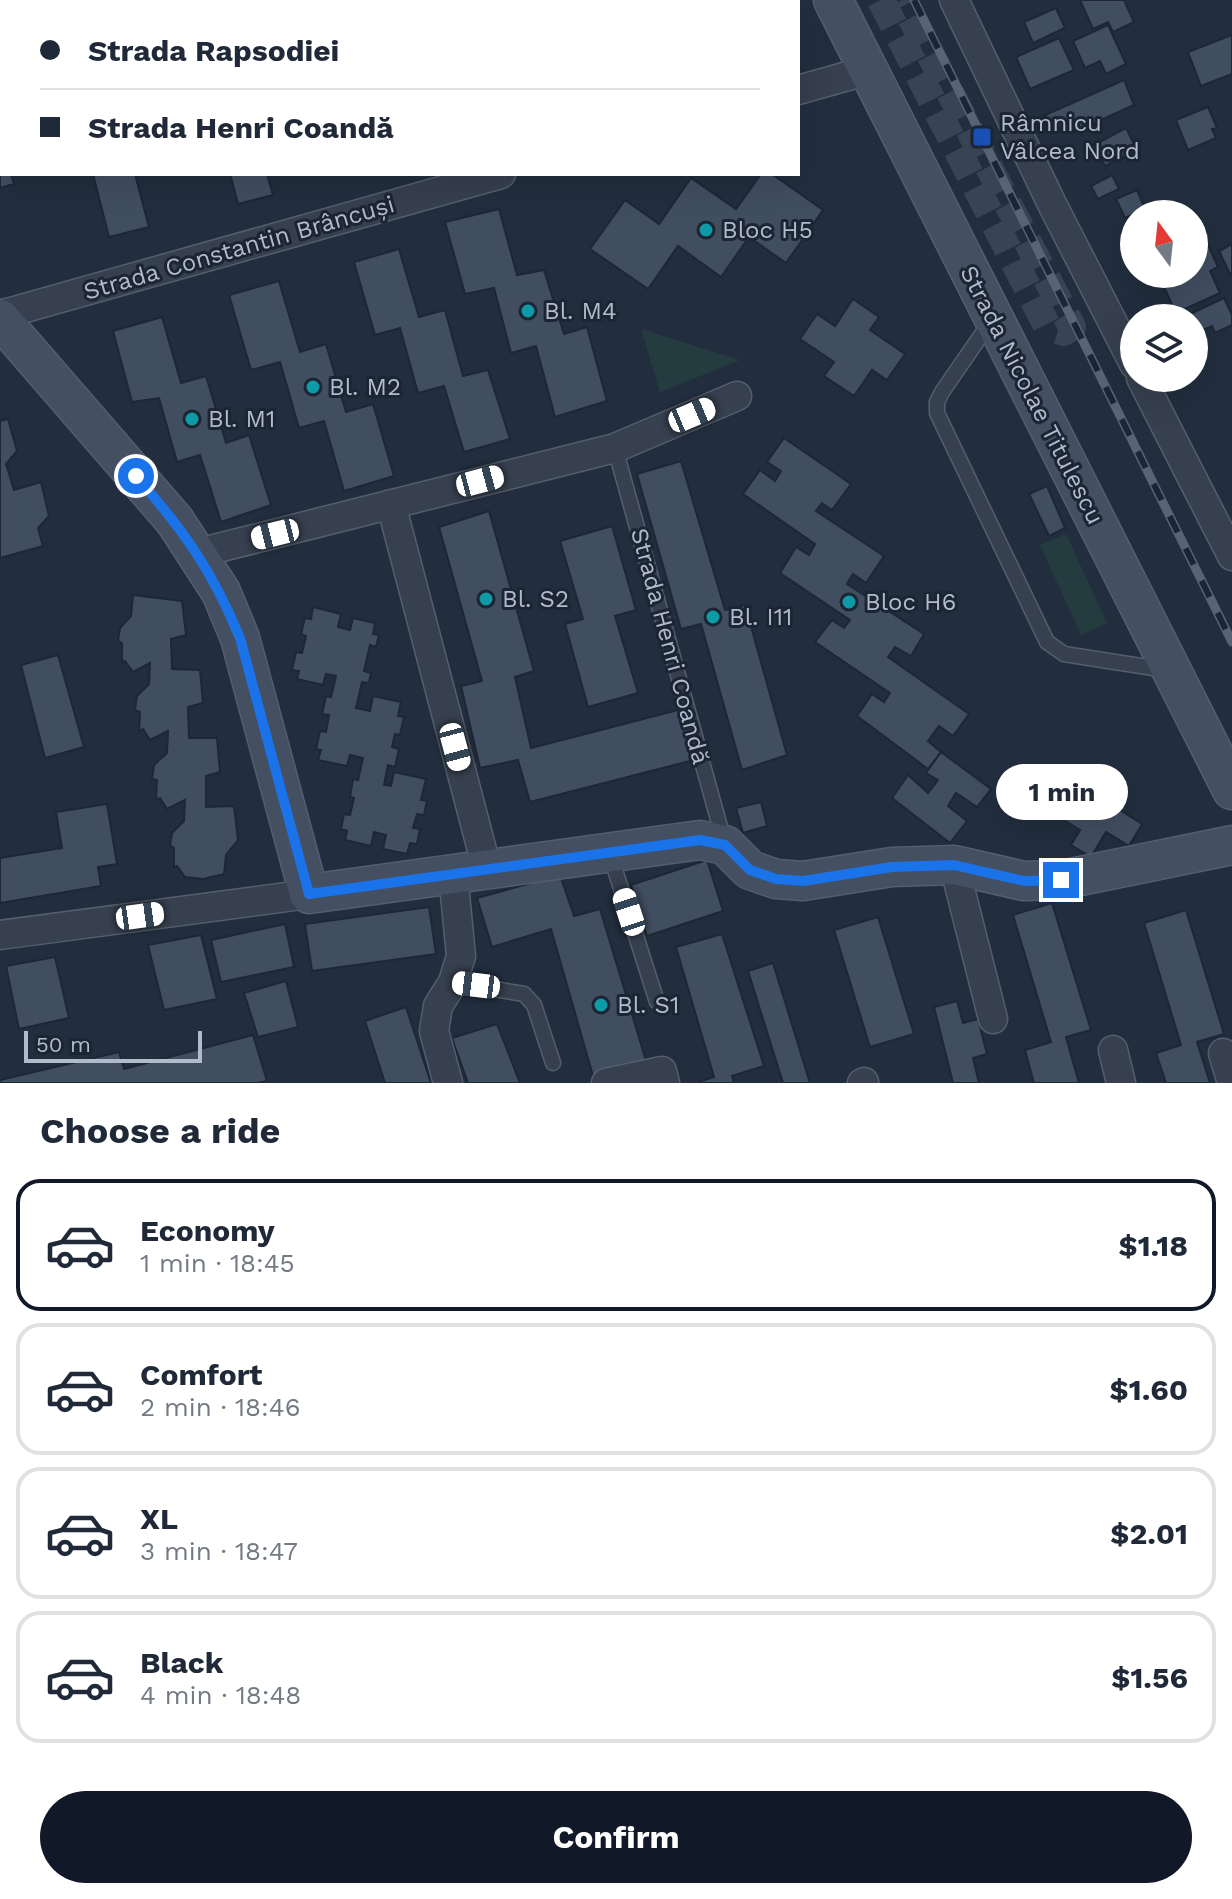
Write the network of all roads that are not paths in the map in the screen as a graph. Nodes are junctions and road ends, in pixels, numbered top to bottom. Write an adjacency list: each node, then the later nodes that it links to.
1 (833, 0): 3 (street, Strada Nicolae Titulescu)
2 (954, 0): 8 (street)
3 (869, 70): 4 (street); 7 (street, Strada Nicolae Titulescu)
4 (800, 89)
5 (484, 176): 6 (street, Strada Constantin Brâncuși)
6 (0, 317): 13 (street)
7 (994, 318): 15 (street, Strada Nicolae Titulescu); 15 (lane)
8 (1120, 337)
9 (1148, 392): 14 (street)
10 (737, 396): 11 (street)
11 (615, 448): 12 (street); 17 (lane, Strada Henri Coandă)
12 (391, 504): 13 (street); 21 (street)
13 (198, 553): 22 (street)
14 (1232, 556)
15 (1171, 670): 16 (street, Strada Nicolae Titulescu)
16 (1232, 790)
17 (725, 845): 19 (street); 20 (street)
18 (1232, 845): 20 (street)
19 (609, 852): 21 (street); 25 (lane)
20 (954, 865): 26 (street)
21 (470, 871): 22 (street); 24 (street)
22 (309, 894): 23 (street)
23 (0, 935)
24 (453, 982): 29 (lane); 30 (street)
25 (657, 1002)
26 (993, 1019)
27 (1113, 1050): 33 (street)
28 (1223, 1053): 34 (street)
29 (553, 1063)
30 (448, 1083)
31 (606, 1083): 32 (street)
32 (665, 1083)
33 (1121, 1083)
34 (1232, 1083)

